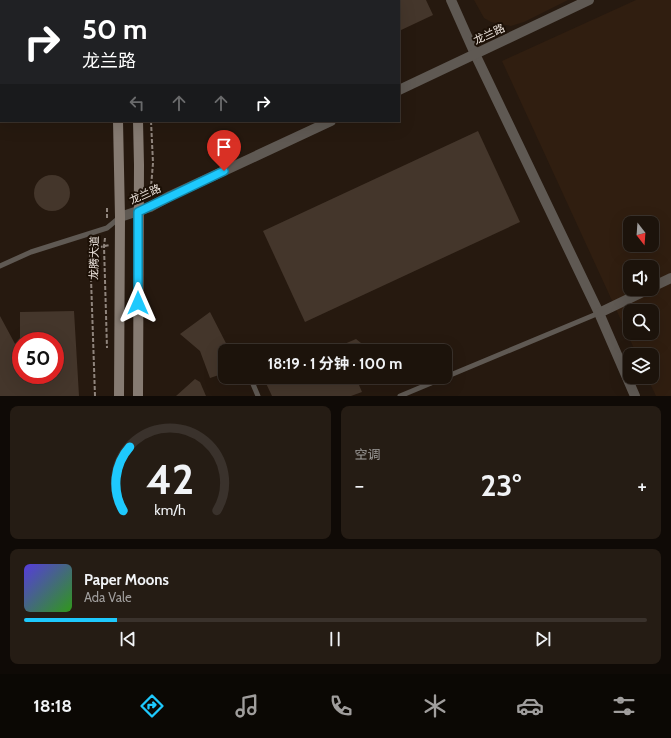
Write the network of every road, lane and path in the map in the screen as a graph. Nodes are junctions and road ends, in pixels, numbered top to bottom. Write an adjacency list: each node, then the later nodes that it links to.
1 (451, 0): 3 (street)
2 (589, 0): 3 (street, 龙兰路)
3 (475, 54): 4 (street, 龙兰路); 18 (street)
4 (400, 90)
5 (118, 122): 10 (main road)
6 (138, 122): 9 (main road)
7 (329, 122): 9 (street, 龙兰路)
8 (108, 204): 11 (path, 龙腾大道)
9 (138, 212): 10 (street, 龙兰路); 23 (main road)
10 (120, 217): 11 (lane); 12 (main road)
11 (107, 228): 13 (path, 龙腾大道); 14 (lane)
12 (120, 244): 13 (path); 22 (main road)
13 (104, 246): 19 (path, 龙腾大道); 21 (path)
14 (0, 266)
15 (671, 278): 16 (street)
16 (659, 284)
17 (634, 296): 18 (street)
18 (599, 314): 25 (lane); 26 (street)
19 (107, 353)
20 (253, 384): 24 (lane)
21 (95, 396)
22 (119, 396)
23 (138, 396)
24 (258, 396)
25 (400, 396)
26 (635, 396)

